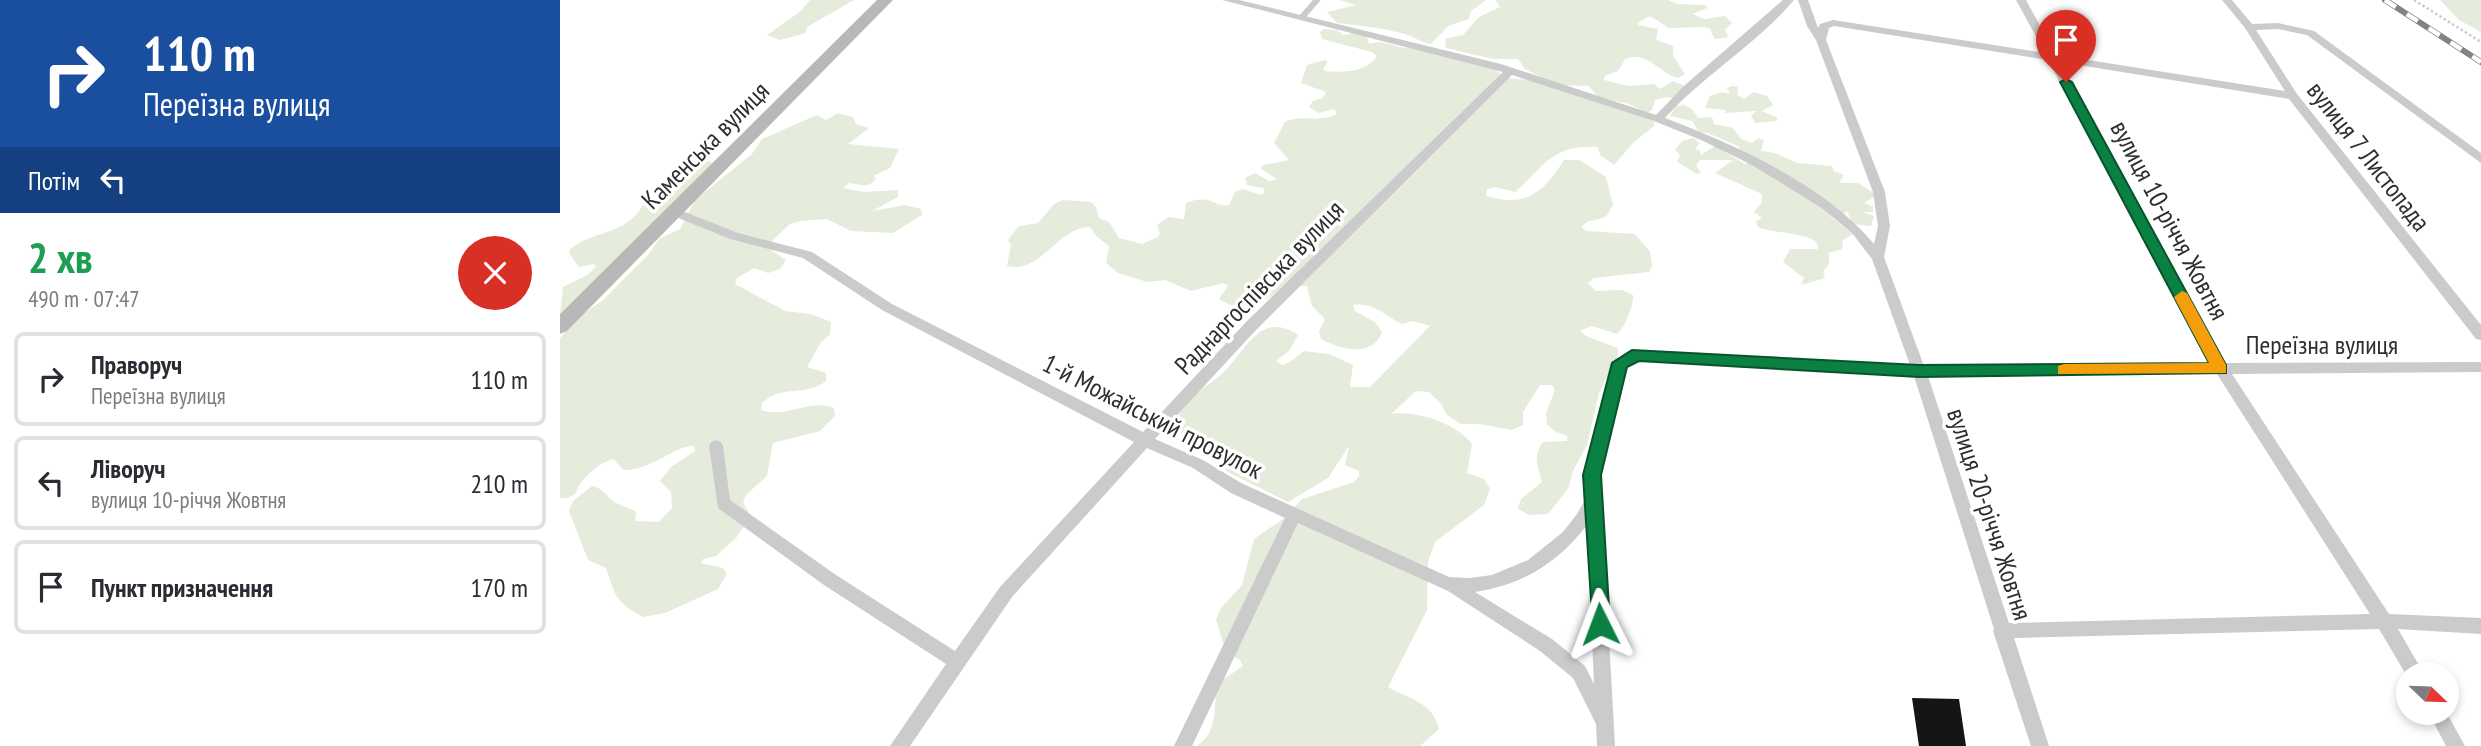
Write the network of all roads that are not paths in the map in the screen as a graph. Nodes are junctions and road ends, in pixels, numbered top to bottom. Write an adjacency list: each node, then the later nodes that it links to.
1 (886, 0): 16 (street, Каменська вулиця)
2 (1227, 0): 8 (street)
3 (1317, 0): 8 (lane)
4 (1790, 0): 14 (street)
5 (1803, 0): 10 (street)
6 (2021, 0): 11 (street, вулиця 10-річчя Жовтня)
7 (2227, 0): 9 (street, вулиця 7 Листопада)
8 (1302, 17): 12 (street)
9 (2249, 27): 13 (street, вулиця 7 Листопада); 15 (street)
10 (1821, 40): 11 (street); 17 (street)
11 (2053, 58): 13 (street); 21 (street, вулиця 10-річчя Жовтня)
12 (1511, 70): 14 (street); 23 (street, Раднаргоспівська вулиця)
13 (2293, 96): 19 (street, вулиця 7 Листопада)
14 (1658, 119): 17 (street)
15 (2481, 159)
16 (675, 212): 18 (street, Каменська вулиця); 23 (street, 1-й Можайський провулок)
17 (1878, 257): 22 (street, вулиця 20-річчя Жовтня)
18 (560, 326)
19 (2481, 335)
20 (2481, 367): 21 (street, Переїзна вулиця)
21 (2221, 369): 22 (street, Переїзна вулиця); 28 (street, вулиця 10-річчя Жовтня)
22 (1919, 371): 25 (street, Переїзна вулиця); 30 (street, вулиця 20-річчя Жовтня)
23 (1146, 441): 26 (street, 1-й Можайський провулок); 31 (street, Раднаргоспівська вулиця)
24 (716, 446): 31 (street)
25 (1593, 497): 27 (street, 1-й Можайський провулок); 34 (street)
26 (1295, 514): 27 (street, 1-й Можайський провулок); 36 (street)
27 (1448, 584): 34 (street)
28 (2384, 621): 29 (street); 30 (street); 32 (street, вулиця 10-річчя Жовтня)
29 (2481, 626)
30 (2001, 631): 38 (street, вулиця 20-річчя Жовтня)
31 (958, 662): 35 (street, Раднаргоспівська вулиця)
32 (2408, 662)
33 (2444, 725): 39 (street)
34 (1605, 726): 37 (street)
35 (899, 746)
36 (1183, 746)
37 (1606, 746)
38 (2040, 746)
39 (2456, 746)

